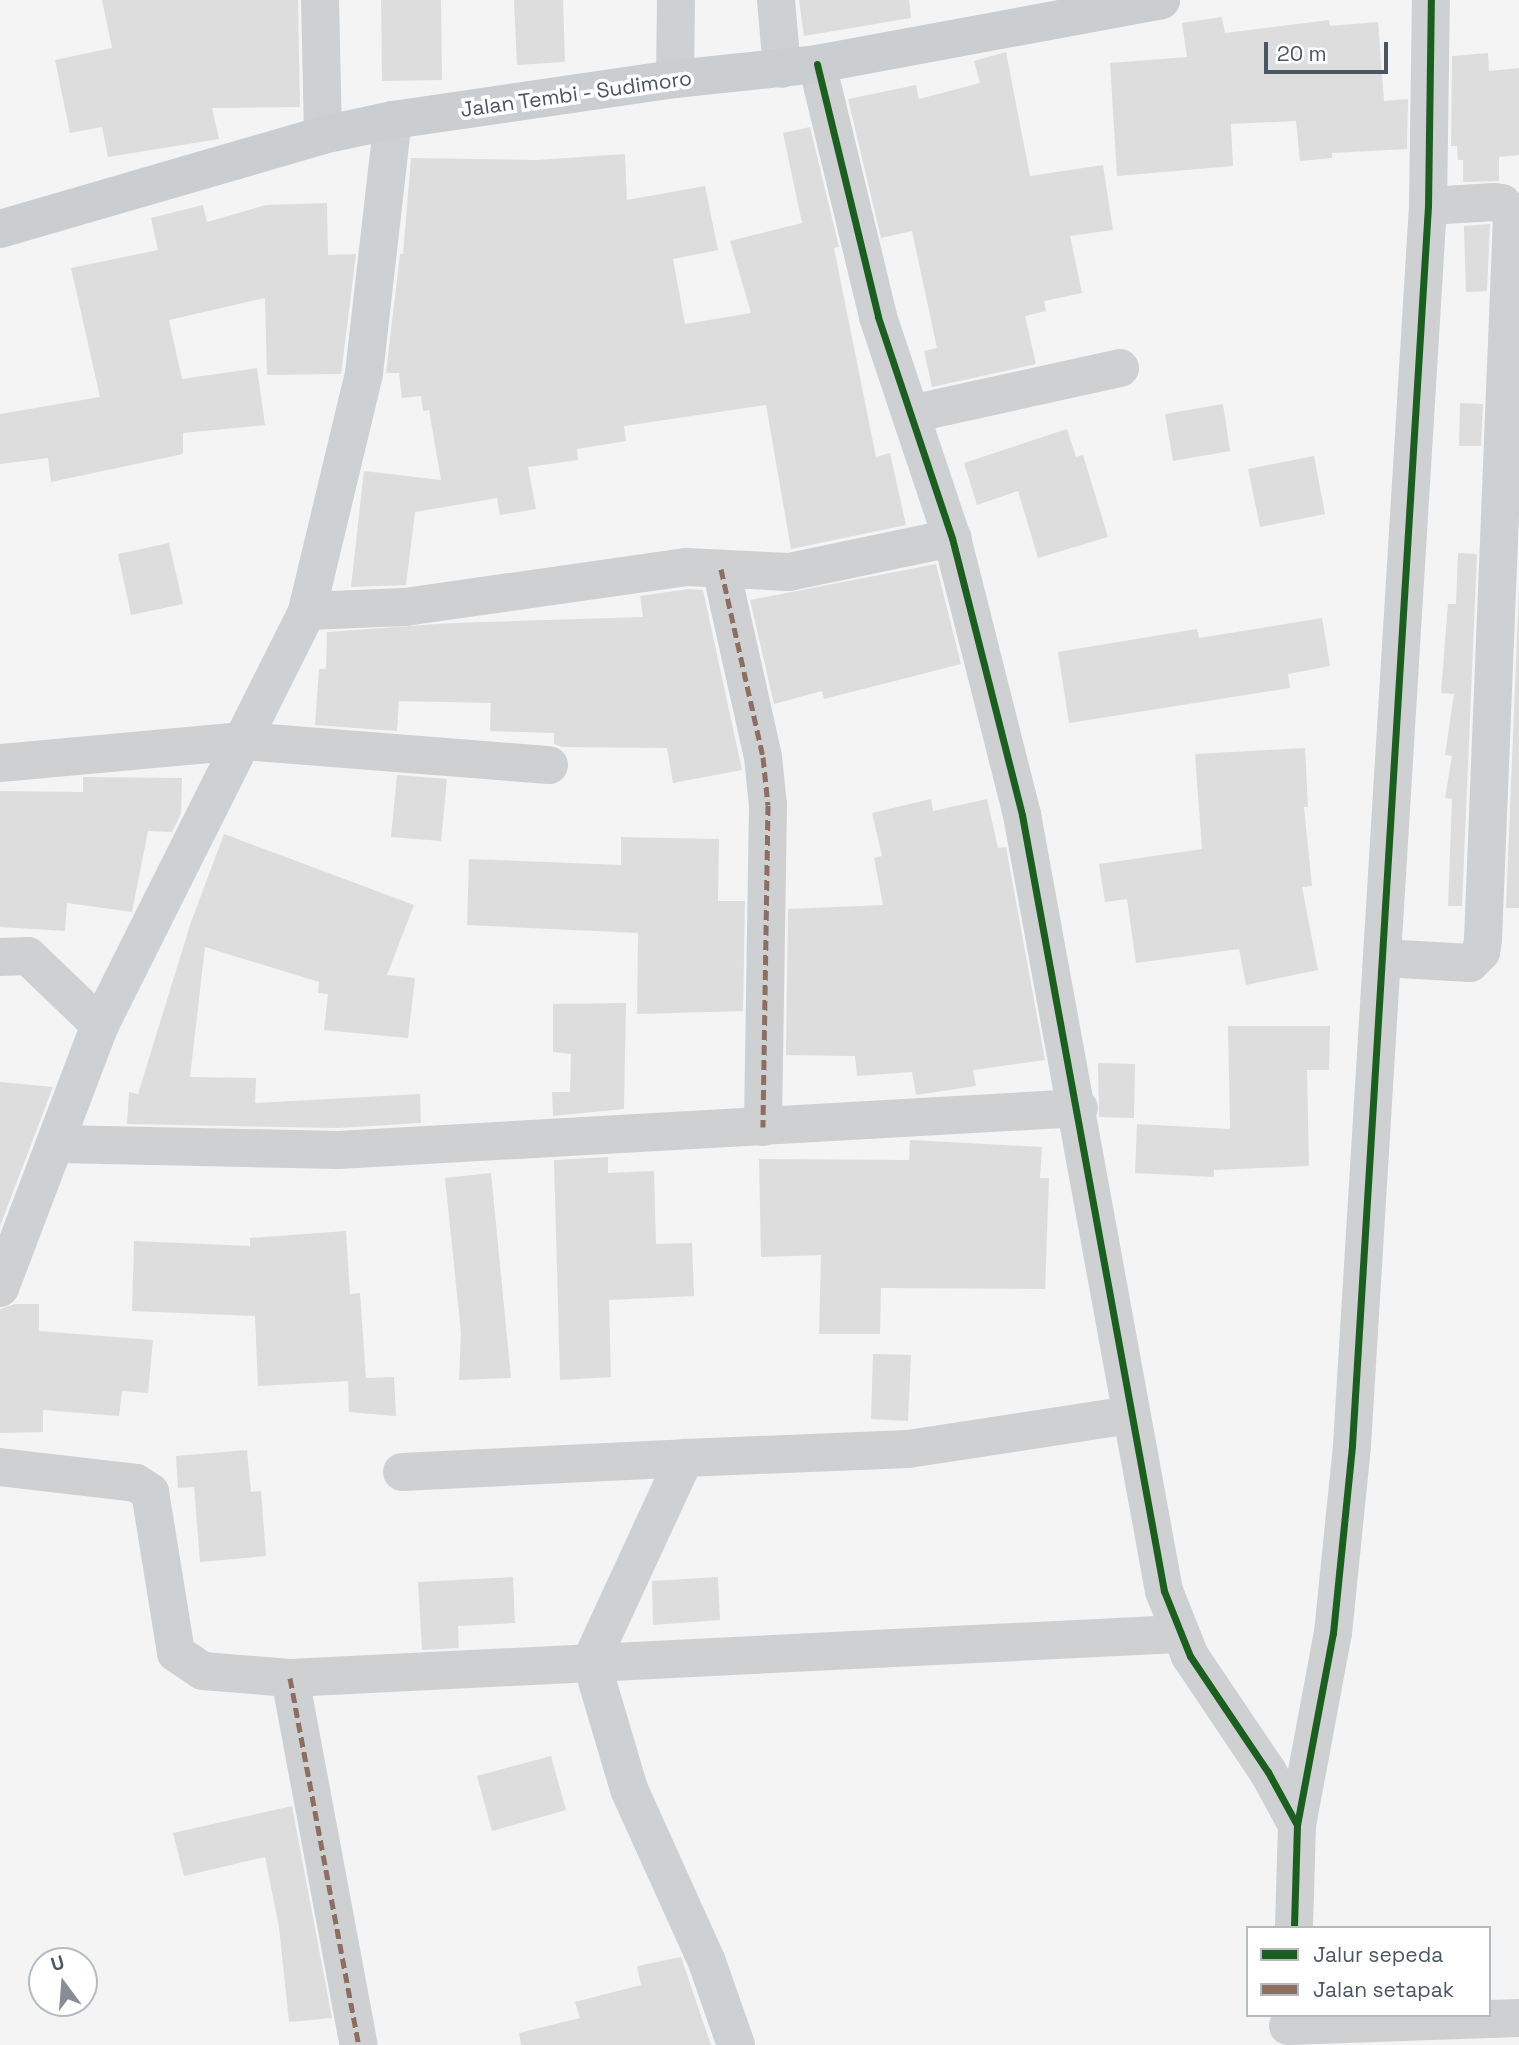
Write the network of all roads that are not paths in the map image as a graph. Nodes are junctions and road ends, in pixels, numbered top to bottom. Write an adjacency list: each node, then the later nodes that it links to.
1 (320, 0): 9 (street)
2 (676, 0): 7 (street)
3 (776, 0): 6 (street)
4 (1161, 0): 6 (main road, Jalan Tembi - Sudimoro)
5 (1432, 0): 10 (street)
6 (800, 67): 7 (main road, Jalan Tembi - Sudimoro); 13 (street)
7 (675, 79): 8 (main road, Jalan Tembi - Sudimoro)
8 (393, 120): 9 (main road, Jalan Tembi - Sudimoro); 16 (street)
9 (323, 135): 11 (main road, Jalan Tembi - Sudimoro)
10 (1428, 206): 21 (street); 21 (street)
11 (0, 229)
12 (1120, 368): 13 (street)
13 (911, 414): 14 (street)
14 (952, 538): 15 (street); 23 (street)
15 (721, 569): 16 (street); 24 (street)
16 (307, 611): 17 (street)
17 (243, 741): 18 (street); 19 (street); 22 (street)
18 (0, 763)
19 (549, 765)
20 (0, 957): 22 (street)
21 (1383, 958): 34 (street)
22 (100, 1025): 25 (street)
23 (1079, 1108): 24 (street); 27 (street)
24 (762, 1127): 25 (street)
25 (57, 1144): 26 (street)
26 (0, 1288)
27 (1131, 1415): 28 (street); 31 (street)
28 (685, 1458): 30 (street); 32 (street)
29 (0, 1467): 33 (street)
30 (402, 1472)
31 (1178, 1634): 32 (street); 34 (street)
32 (591, 1661): 33 (street); 39 (street)
33 (290, 1678): 38 (street)
34 (1297, 1825): 35 (street)
35 (1294, 1926)
36 (1519, 2018): 37 (street)
37 (1288, 2029)
38 (359, 2045)
39 (736, 2045)

